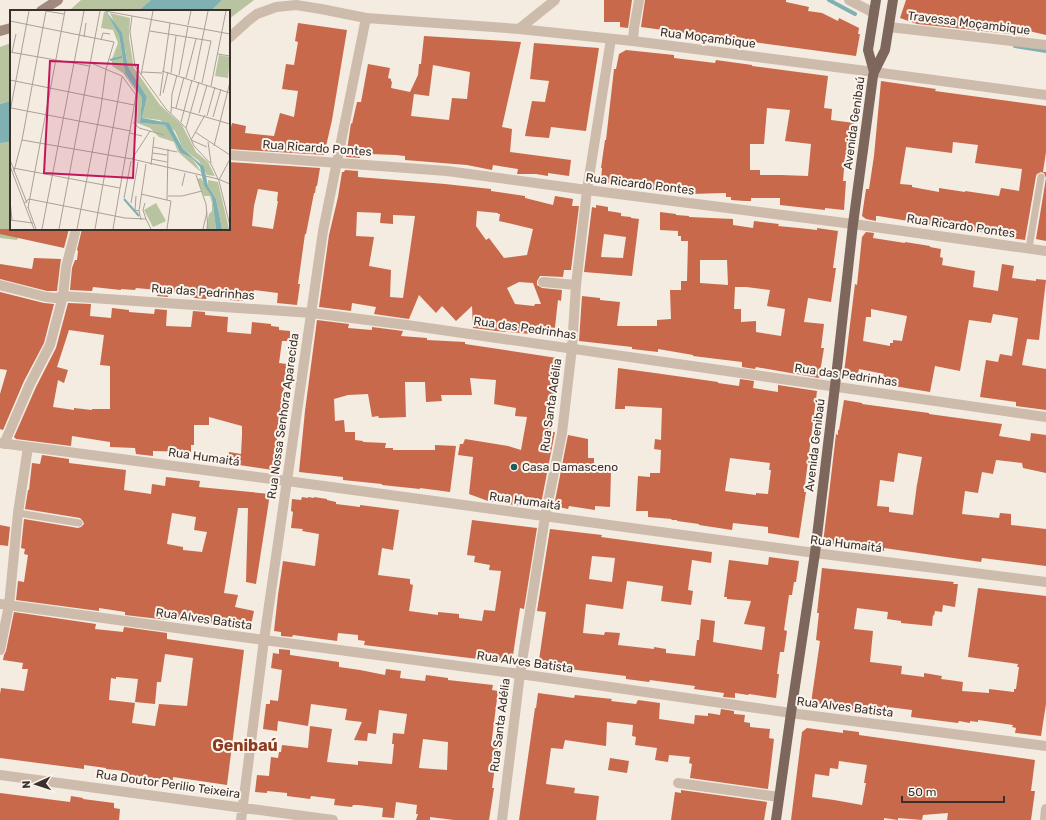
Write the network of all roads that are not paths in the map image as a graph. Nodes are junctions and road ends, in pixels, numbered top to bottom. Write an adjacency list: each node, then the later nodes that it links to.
1 (58, 0): 7 (main road)
2 (555, 0): 12 (street)
3 (640, 0): 16 (street)
4 (849, 0): 8 (street)
5 (876, 0): 8 (main road, Avenida Genibaú)
6 (893, 0): 10 (main road, Avenida Genibaú)
7 (43, 10)
8 (874, 13): 18 (main road, Avenida Genibaú)
9 (366, 18): 12 (street, Rua Moçambique); 14 (street, Rua Moçambique); 21 (street, Rua Nossa Senhora Aparecida)
10 (889, 27): 17 (street, Travessa Moçambique); 18 (main road, Avenida Genibaú)
11 (10, 28): 13 (main road)
12 (519, 29): 15 (street, Rua Moçambique)
13 (0, 31)
14 (230, 37)
15 (611, 39): 16 (street, Rua Moçambique); 23 (street, Rua Santa Adélia)
16 (633, 42): 18 (street, Rua Moçambique)
17 (1046, 45)
18 (874, 72): 19 (street, Rua Moçambique); 24 (main road, Avenida Genibaú)
19 (1046, 95)
20 (230, 154): 21 (street, Rua Ricardo Pontes)
21 (338, 162): 23 (street, Rua Ricardo Pontes); 32 (street, Rua Nossa Senhora Aparecida)
22 (1040, 176): 26 (lane)
23 (587, 190): 24 (street, Rua Ricardo Pontes); 30 (street, Rua Santa Adélia)
24 (853, 224): 26 (street, Rua Ricardo Pontes); 34 (main road, Avenida Genibaú)
25 (76, 230): 31 (street)
26 (1029, 248): 27 (street, Rua Ricardo Pontes)
27 (1046, 251)
28 (543, 282): 30 (street)
29 (0, 285): 31 (street, Rua das Pedrinhas)
30 (576, 285): 33 (street, Rua Santa Adélia)
31 (63, 296): 32 (street, Rua das Pedrinhas); 36 (street)
32 (312, 312): 33 (street, Rua das Pedrinhas); 38 (street, Rua Nossa Senhora Aparecida)
33 (572, 348): 34 (street, Rua das Pedrinhas); 40 (street, Rua Santa Adélia)
34 (835, 386): 35 (street, Rua das Pedrinhas); 42 (main road, Avenida Genibaú)
35 (1046, 417)
36 (2, 443): 37 (street, Rua Humaitá)
37 (28, 447): 38 (street, Rua Humaitá); 39 (street)
38 (287, 481): 40 (street, Rua Humaitá); 45 (street, Rua Nossa Senhora Aparecida)
39 (18, 513): 41 (lane); 44 (street)
40 (545, 517): 42 (street, Rua Humaitá); 47 (street, Rua Santa Adélia)
41 (79, 523)
42 (815, 553): 43 (street, Rua Humaitá); 48 (main road, Avenida Genibaú)
43 (1046, 582)
44 (5, 604): 45 (street, Rua Alves Batista); 46 (street)
45 (264, 640): 47 (street, Rua Alves Batista); 53 (street, Rua Nossa Senhora Aparecida)
46 (0, 650)
47 (520, 674): 48 (street, Rua Alves Batista); 57 (street, Rua Santa Adélia)
48 (790, 713): 49 (street, Rua Alves Batista); 52 (main road, Avenida Genibaú)
49 (1046, 746)
50 (0, 774): 53 (street, Rua Doutor Perilio Teixeira)
51 (678, 783): 52 (street)
52 (779, 797): 58 (main road, Avenida Genibaú)
53 (243, 807): 55 (street, Rua Nossa Senhora Aparecida); 56 (street, Rua Doutor Perilio Teixeira)
54 (1046, 809): 59 (street)
55 (241, 820)
56 (333, 820)
57 (502, 820)
58 (776, 820)
59 (1045, 820)

